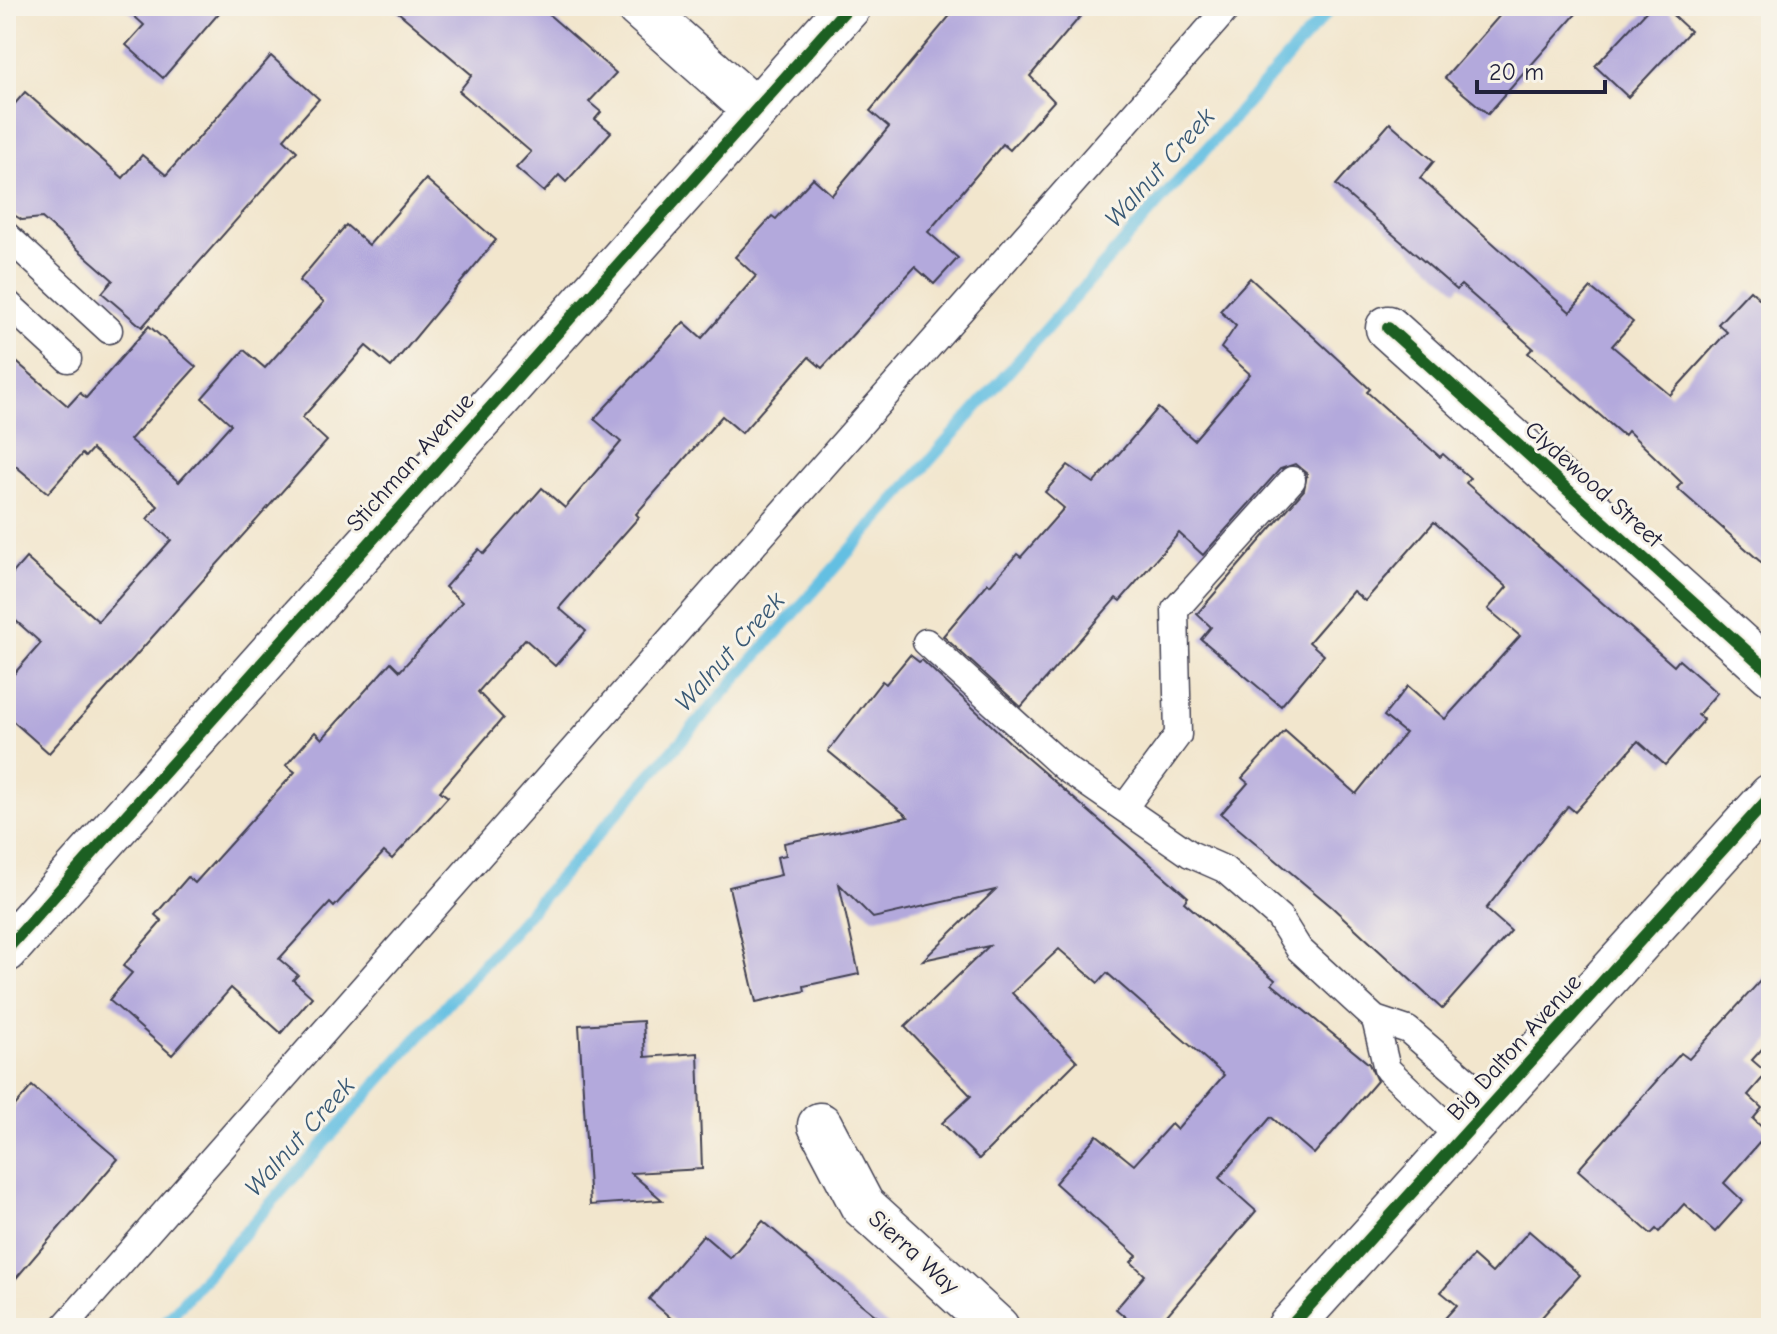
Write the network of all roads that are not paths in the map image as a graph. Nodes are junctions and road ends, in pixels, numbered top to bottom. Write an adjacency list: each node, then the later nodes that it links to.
1 (638, 6): 4 (street)
2 (849, 6): 4 (street, Stichman Avenue)
3 (1229, 6): 20 (lane)
4 (754, 109): 15 (street, Stichman Avenue)
5 (6, 235): 8 (lane)
6 (6, 302): 9 (lane)
7 (1388, 328): 12 (street, Clydewood Street)
8 (109, 330)
9 (68, 359)
10 (1292, 480): 14 (lane)
11 (926, 642): 14 (lane)
12 (1771, 673)
13 (1771, 796): 17 (street, Big Dalton Avenue)
14 (1124, 808): 16 (lane)
15 (6, 950)
16 (1375, 1019): 17 (lane); 19 (lane)
17 (1493, 1103): 19 (street, Big Dalton Avenue)
18 (820, 1125): 21 (street, Sierra Way)
19 (1461, 1139): 22 (street, Big Dalton Avenue)
20 (63, 1328)
21 (997, 1328)
22 (1289, 1328)

